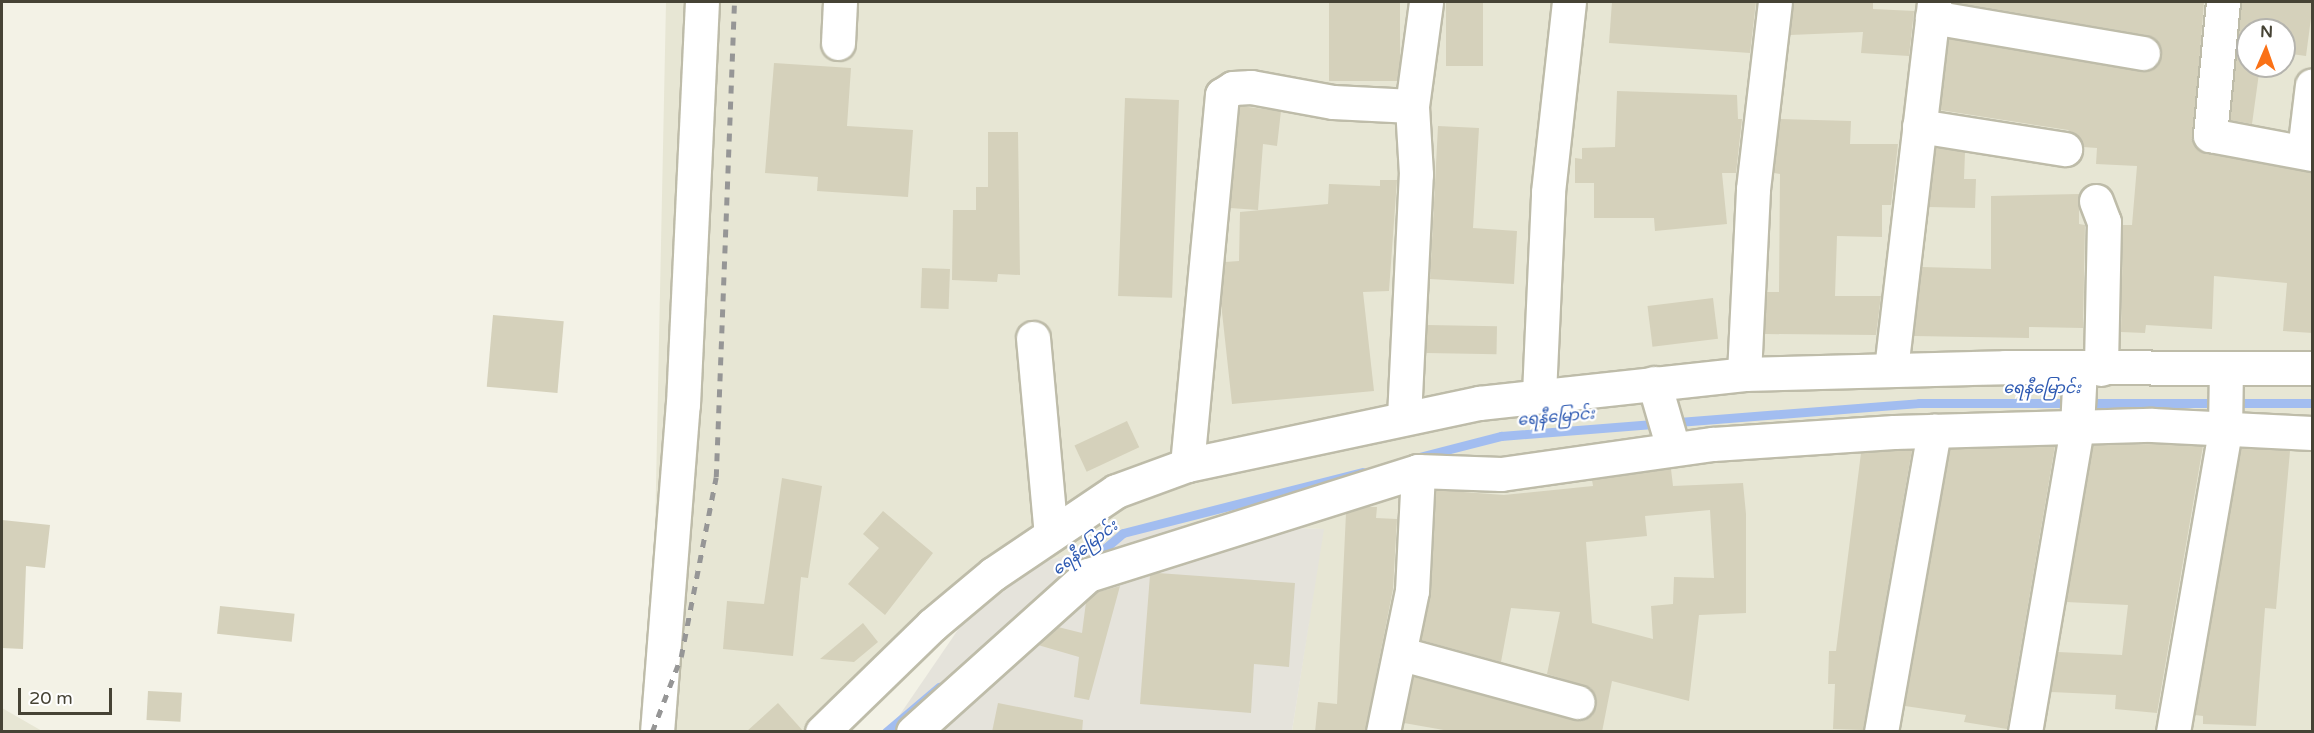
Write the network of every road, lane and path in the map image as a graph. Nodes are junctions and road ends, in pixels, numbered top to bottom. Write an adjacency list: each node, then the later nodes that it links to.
1 (702, 2): 35 (street)
2 (840, 2): 8 (street)
3 (1426, 2): 11 (street)
4 (1569, 2): 23 (street)
5 (1775, 2): 20 (street)
6 (2223, 2): 14 (street)
7 (1933, 9): 9 (street); 12 (street)
8 (838, 42)
9 (2143, 53)
10 (2313, 85): 14 (street)
11 (1412, 106): 24 (street); 30 (street)
12 (1919, 126): 13 (street); 18 (street)
13 (2064, 149)
14 (2308, 153)
15 (2096, 201): 19 (street)
16 (1033, 338): 32 (street)
17 (2313, 368): 21 (street)
18 (1891, 369): 19 (street); 20 (street)
19 (2087, 370): 21 (street); 25 (street)
20 (1744, 374): 22 (street)
21 (2226, 374): 26 (street)
22 (1656, 388): 23 (street); 29 (street)
23 (1539, 394): 24 (street)
24 (1404, 417): 30 (street)
25 (2077, 423): 26 (street); 27 (street); 40 (street)
26 (2224, 426): 28 (street); 41 (street)
27 (1934, 431): 29 (street); 39 (street)
28 (2313, 433)
29 (1672, 444): 31 (street)
30 (1187, 465): 32 (street)
31 (1418, 471): 33 (street); 37 (street)
32 (1051, 534): 36 (street)
33 (1402, 654): 34 (street); 38 (street)
34 (1578, 702)
35 (657, 732)
36 (822, 732)
37 (913, 732)
38 (1383, 732)
39 (1881, 732)
40 (2025, 732)
41 (2173, 732)

